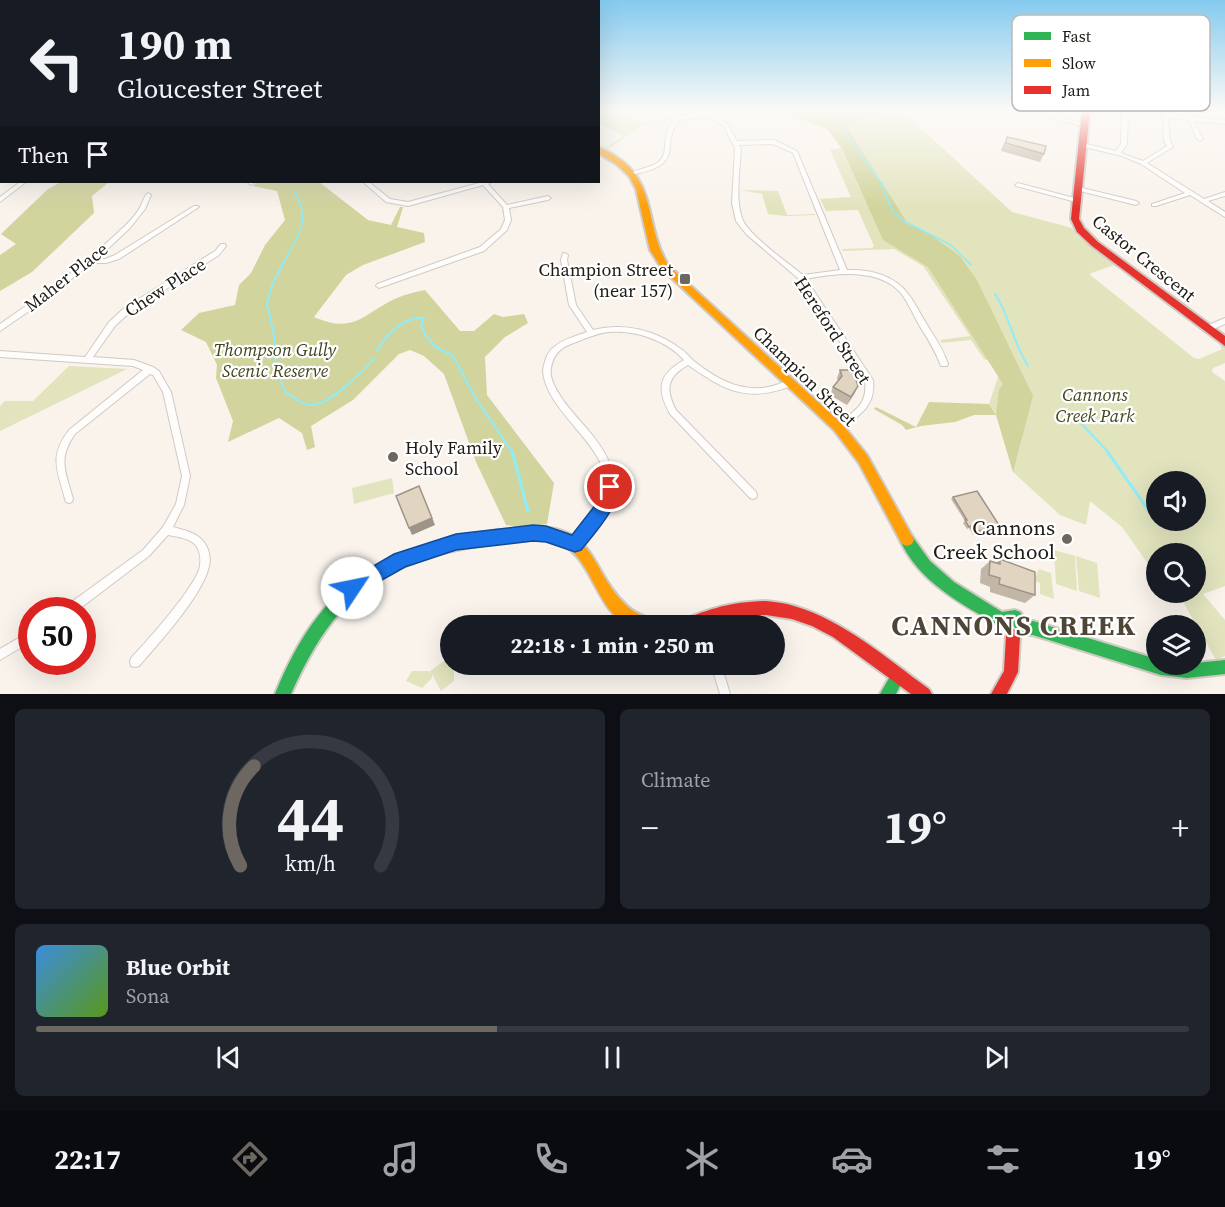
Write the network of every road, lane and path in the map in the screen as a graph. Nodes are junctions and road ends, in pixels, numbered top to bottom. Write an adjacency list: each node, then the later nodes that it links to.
1 (668, 142): 11 (street)
2 (760, 142): 6 (street)
3 (775, 142): 32 (street)
4 (1124, 142): 9 (street)
5 (1168, 142): 10 (street)
6 (737, 143): 33 (street, Hereford Street)
7 (1082, 145): 9 (street); 18 (main road, Castor Crescent)
8 (600, 150): 11 (main road)
9 (1118, 153): 10 (street)
10 (1143, 163): 17 (street)
11 (633, 173): 45 (main road, Champion Street)
12 (22, 183): 21 (street)
13 (367, 183): 14 (street)
14 (482, 183)
15 (487, 183): 27 (street)
16 (1018, 185): 18 (street)
17 (1190, 193): 23 (street); 25 (street)
18 (1077, 194): 24 (street); 37 (main road, Castor Crescent)
19 (1225, 194): 23 (street)
20 (148, 195): 31 (street, Maher Place)
21 (2, 197)
22 (548, 198): 27 (street)
23 (1203, 201): 28 (street)
24 (1136, 203)
25 (1154, 205)
26 (196, 207): 31 (street)
27 (506, 207): 34 (street)
28 (1225, 215)
29 (223, 246): 41 (street, Chew Place)
30 (566, 255): 38 (street)
31 (92, 261): 36 (street, Maher Place)
32 (845, 273): 33 (street); 43 (street)
33 (802, 278): 46 (street, Hereford Street)
34 (379, 286)
35 (1225, 321): 37 (street)
36 (0, 328)
37 (1207, 329): 39 (main road, Castor Crescent)
38 (591, 332): 42 (street); 50 (street)
39 (1225, 342)
40 (0, 354): 41 (street)
41 (87, 360): 44 (street)
42 (689, 361): 45 (street); 47 (street)
43 (944, 364)
44 (150, 369): 48 (street); 49 (street)
45 (791, 383): 46 (main road, Champion Street)
46 (838, 427): 54 (main road, Champion Street)
47 (753, 495)
48 (69, 499)
49 (166, 530): 51 (street); 59 (street)
50 (575, 544): 52 (main road); 63 (main road)
51 (87, 597)
52 (630, 615)
53 (720, 615): 62 (main road)
54 (1003, 620): 55 (main road); 56 (main road)
55 (1024, 628): 56 (main road); 60 (main road)
56 (1013, 636): 67 (main road)
57 (18, 644): 58 (street)
58 (0, 655)
59 (135, 662)
60 (1225, 667)
61 (719, 675): 64 (street)
62 (898, 676): 65 (main road); 66 (main road)
63 (283, 694)
64 (725, 694)
65 (888, 694)
66 (924, 694)
67 (999, 694)

